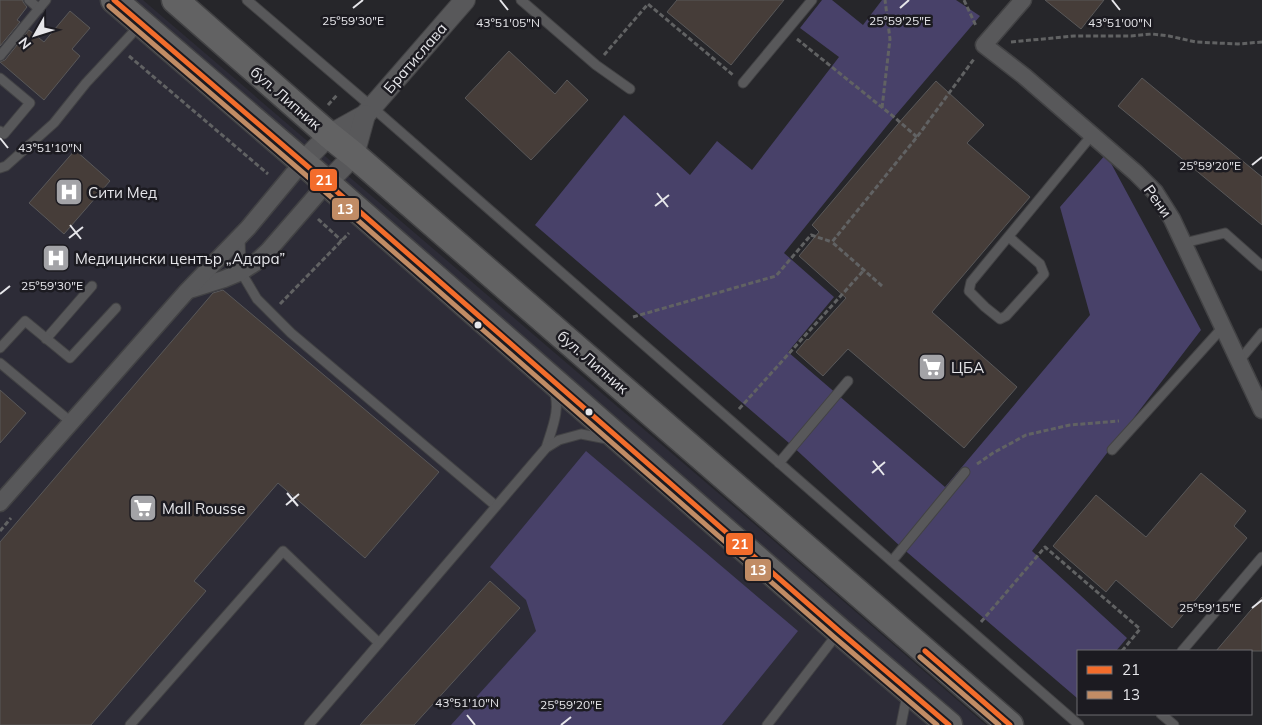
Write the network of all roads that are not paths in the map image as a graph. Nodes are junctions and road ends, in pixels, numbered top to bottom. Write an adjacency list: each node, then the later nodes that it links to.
1 (29, 0): 10 (lane)
2 (46, 0): 10 (lane)
3 (114, 0): 11 (main road)
4 (175, 0): 18 (main road, бул. Липник)
5 (247, 0): 16 (lane)
6 (466, 0): 16 (street, Братислава)
7 (521, 0): 15 (lane)
8 (812, 0): 14 (lane)
9 (1023, 0): 19 (street, Рени)
10 (39, 9): 12 (lane)
11 (142, 24): 21 (main road); 22 (lane)
12 (0, 56)
13 (0, 78): 17 (lane)
14 (743, 83)
15 (630, 89)
16 (368, 111): 18 (street); 20 (street); 45 (lane)
17 (0, 131)
18 (329, 135): 20 (main road, бул. Липник); 21 (street)
19 (1092, 136): 25 (lane); 26 (street, Рени)
20 (354, 155): 23 (street); 61 (main road, бул. Липник)
21 (302, 163): 23 (main road); 24 (street)
22 (0, 168)
23 (327, 183): 28 (street); 38 (main road)
24 (248, 228): 28 (lane); 30 (street)
25 (1008, 237): 25 (lane)
26 (1184, 243): 27 (lane); 32 (street, Рени)
27 (1262, 266)
28 (242, 272): 30 (street); 48 (lane)
29 (92, 286): 34 (lane)
30 (187, 291): 41 (street)
31 (116, 308): 34 (lane)
32 (1223, 327): 36 (street, Рени); 44 (lane)
33 (1262, 333): 36 (lane)
34 (46, 339): 35 (lane)
35 (0, 348)
36 (1239, 360): 40 (street, Рени)
37 (0, 363): 41 (lane)
38 (543, 371): 42 (main road); 43 (lane)
39 (848, 381): 45 (lane)
40 (1262, 410)
41 (71, 422): 47 (street)
42 (624, 442): 43 (lane); 51 (main road)
43 (546, 448): 48 (lane)
44 (1112, 450)
45 (779, 463): 50 (lane)
46 (965, 472): 50 (lane)
47 (0, 503)
48 (496, 506): 52 (lane)
49 (1262, 557): 53 (lane)
50 (892, 562): 62 (lane)
51 (839, 631): 54 (main road); 58 (lane)
52 (380, 643): 56 (lane); 57 (lane)
53 (1183, 650)
54 (908, 690): 59 (lane); 60 (main road)
55 (1162, 715): 63 (lane)
56 (130, 725)
57 (309, 725)
58 (767, 725)
59 (901, 725)
60 (949, 725)
61 (1010, 725)
62 (1079, 725)
63 (1174, 725)

